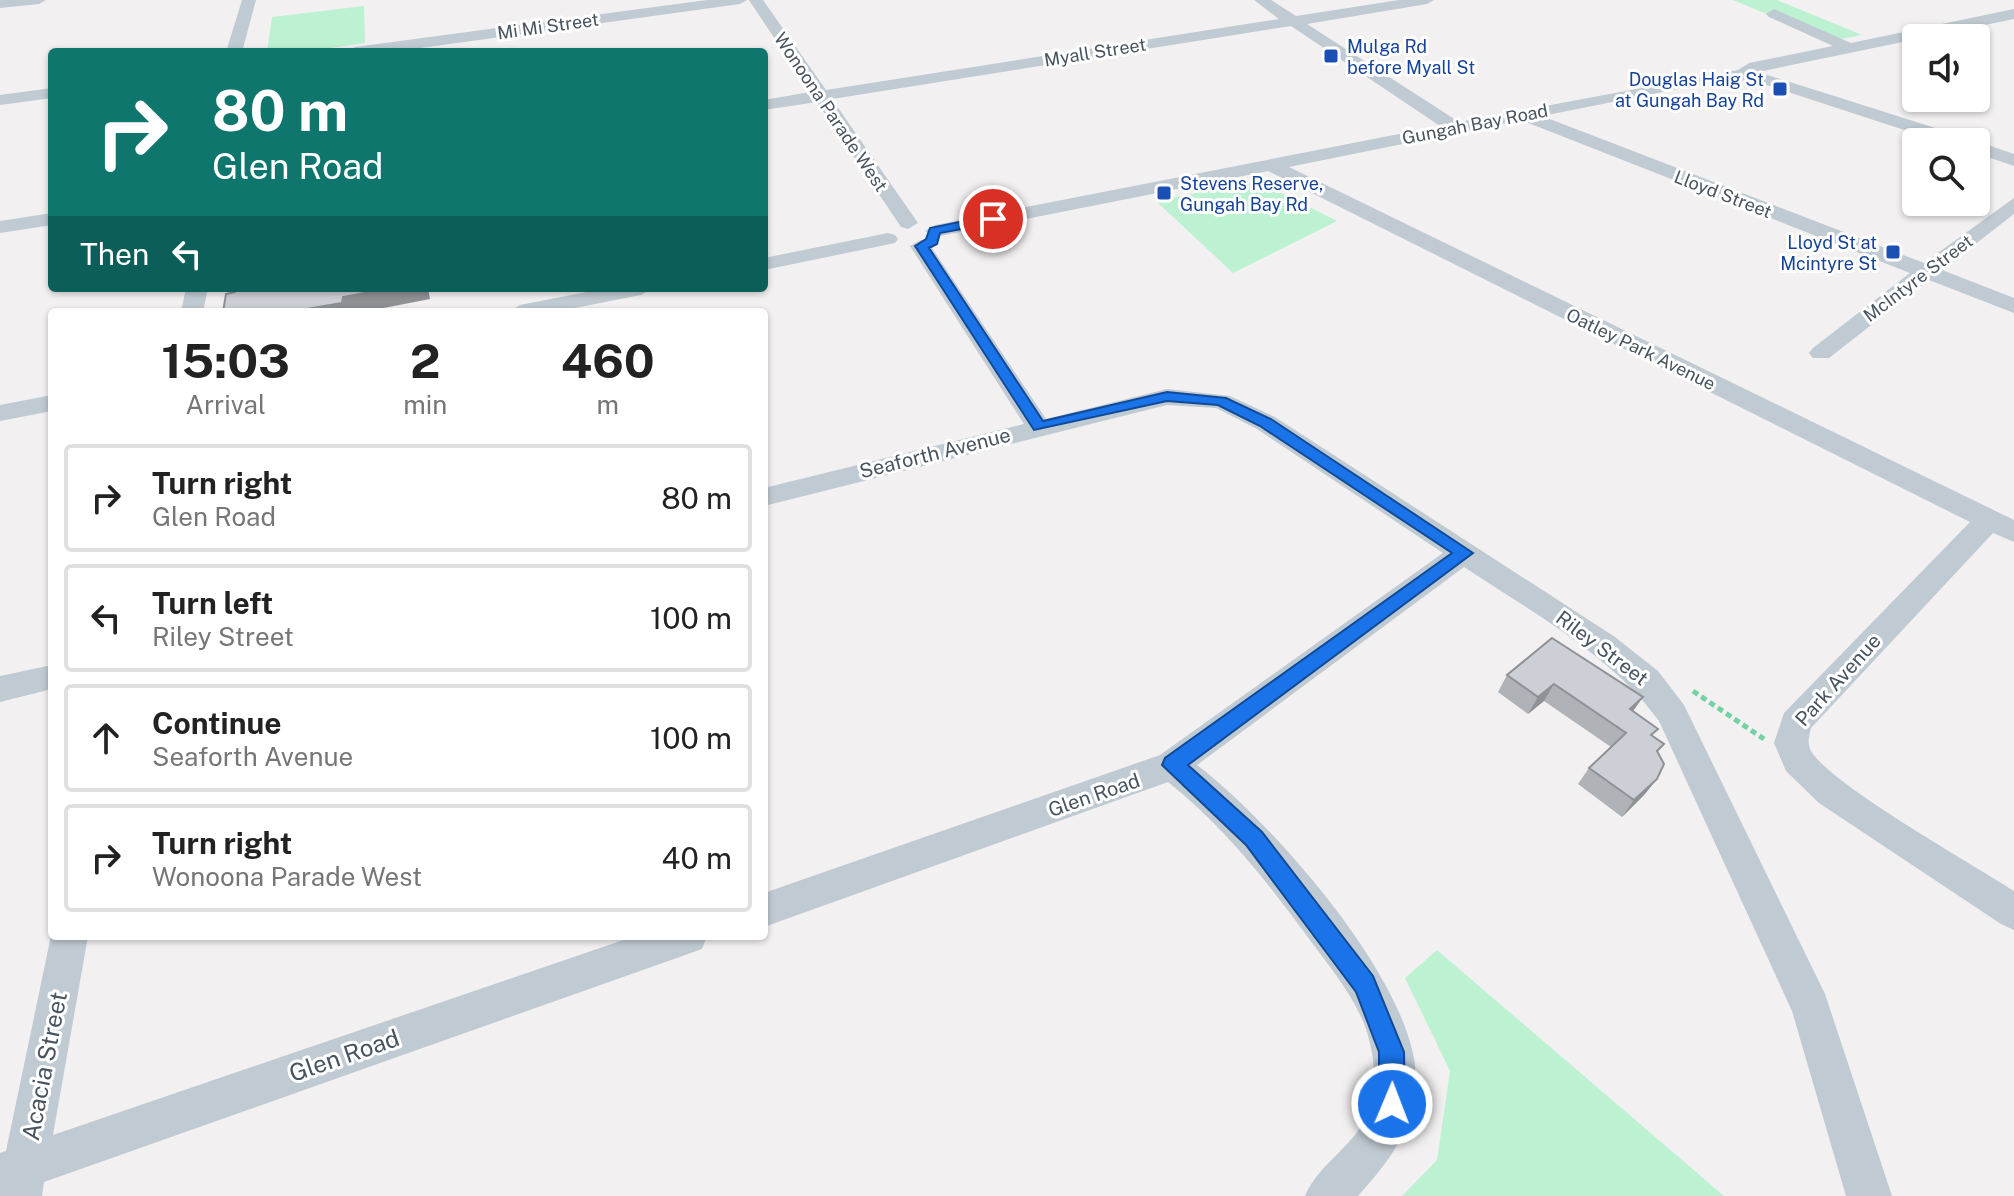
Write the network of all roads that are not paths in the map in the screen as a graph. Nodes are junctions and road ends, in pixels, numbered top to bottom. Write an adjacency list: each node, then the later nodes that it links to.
1 (39, 0): 7 (street)
2 (249, 0): 13 (street)
3 (740, 0): 14 (street, Mi Mi Street)
4 (756, 0): 18 (street, Wonoona Parade West)
5 (1261, 0): 11 (street)
6 (1427, 0): 11 (street, Myall Street)
7 (0, 4)
8 (1774, 14): 15 (street)
9 (2014, 14): 10 (street, Gungah Bay Road)
10 (1990, 20): 12 (street); 15 (street, Gungah Bay Road)
11 (1293, 21): 18 (street, Myall Street); 22 (street)
12 (2014, 30)
13 (235, 48)
14 (385, 48)
15 (1850, 48): 16 (street, Gungah Bay Road)
16 (1744, 74): 21 (street, Gungah Bay Road); 23 (street)
17 (48, 94): 19 (street)
18 (821, 96): 20 (street, Myall Street); 29 (street, Wonoona Parade West)
19 (0, 100)
20 (768, 104)
21 (1523, 115): 22 (street, Gungah Bay Road); 34 (street, Lloyd Street)
22 (1456, 128): 26 (street, Gungah Bay Road)
23 (1916, 128)
24 (1990, 152): 25 (street)
25 (2014, 160)
26 (1269, 164): 32 (street, Gungah Bay Road); 44 (street, Oatley Park Avenue)
27 (2014, 204): 34 (street, McIntyre Street)
28 (48, 220): 30 (street)
29 (908, 223): 31 (street); 32 (street)
30 (0, 227)
31 (888, 239): 32 (street); 33 (street)
32 (928, 239): 42 (street)
33 (768, 263)
34 (1925, 272): 36 (street, Lloyd Street); 38 (street, McIntyre Street)
35 (621, 292): 37 (street)
36 (2014, 306)
37 (540, 308)
38 (1821, 353)
39 (1153, 399): 42 (street, Seaforth Avenue); 45 (street, Riley Street)
40 (48, 404): 41 (street)
41 (0, 413)
42 (1039, 427): 43 (street, Seaforth Avenue)
43 (768, 496)
44 (2002, 526): 50 (street, Park Avenue)
45 (1464, 553): 48 (street, Glen Road); 55 (street, Riley Street)
46 (48, 678): 47 (street)
47 (0, 689)
48 (1172, 765): 49 (street, Glen Road); 54 (street)
49 (768, 909)
50 (2014, 912)
51 (68, 940): 53 (street, Acacia Street)
52 (677, 940): 53 (street, Glen Road)
53 (15, 1179)
54 (1328, 1196)
55 (1869, 1196)

